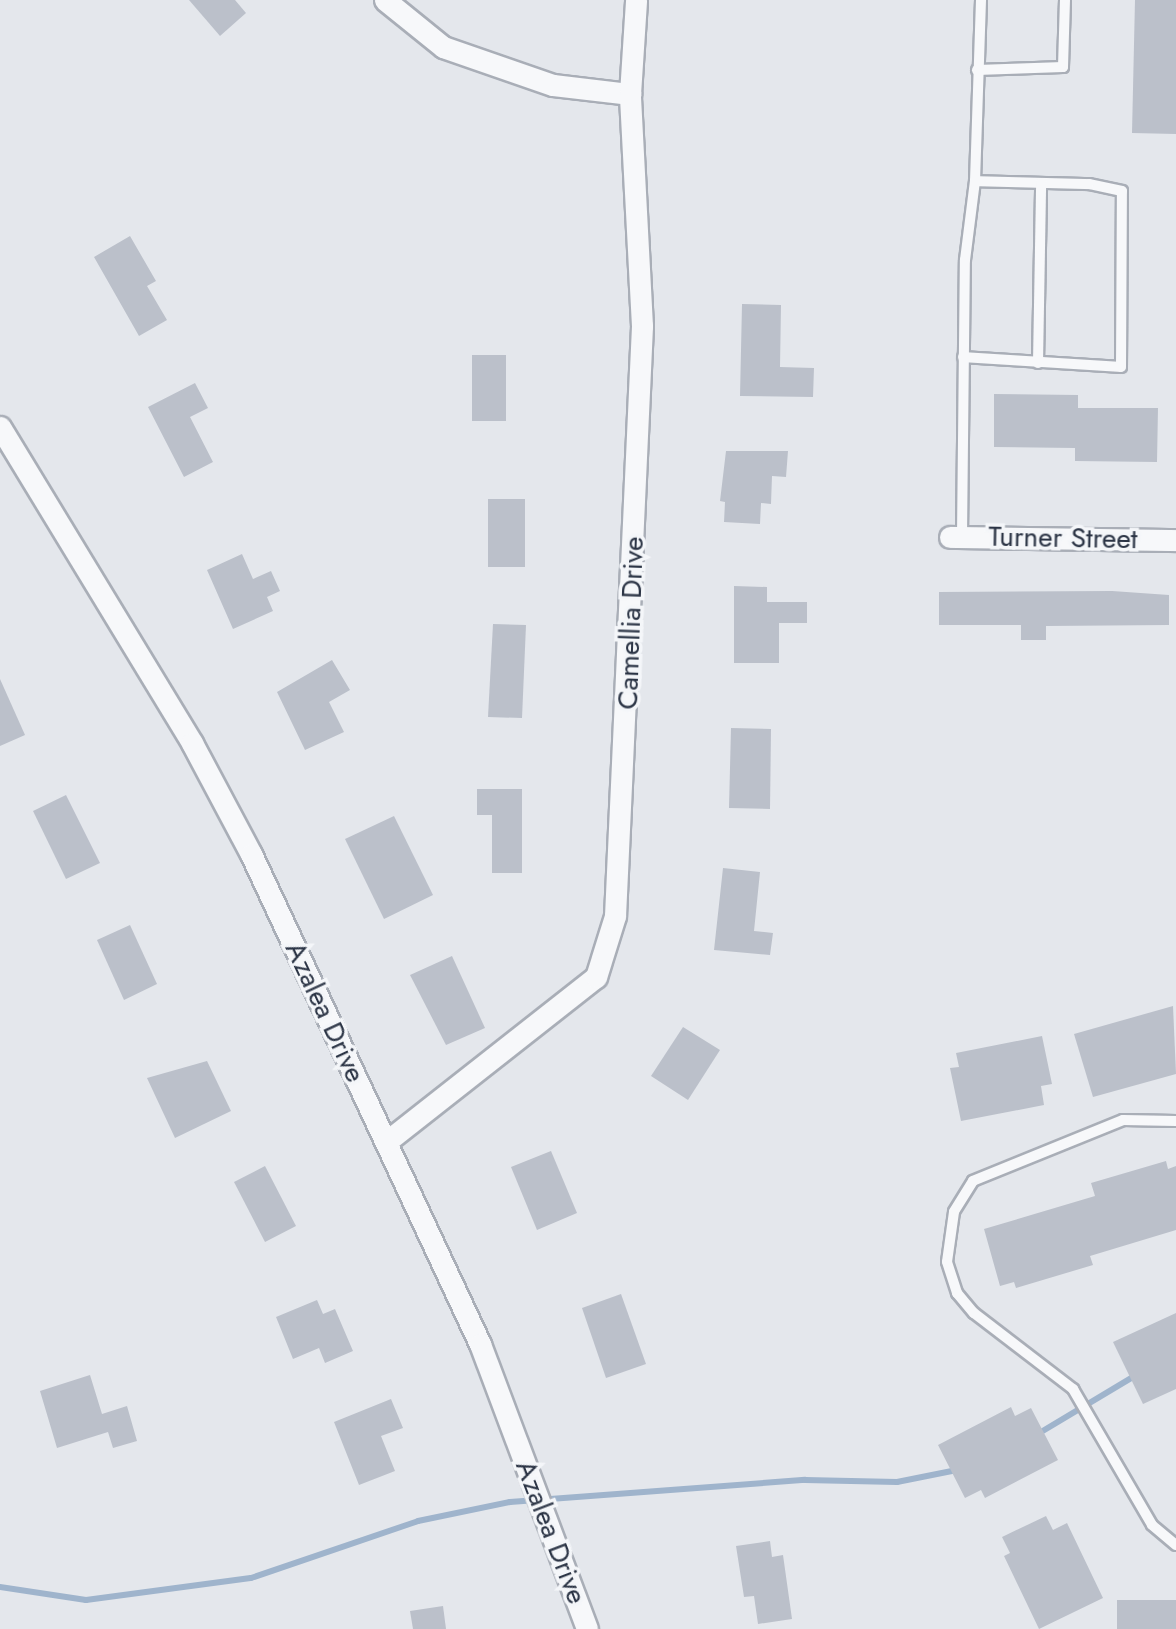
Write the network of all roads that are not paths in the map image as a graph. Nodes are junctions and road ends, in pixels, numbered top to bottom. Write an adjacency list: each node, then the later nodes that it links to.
1 (385, 0): 6 (street)
2 (636, 0): 6 (street, Camellia Drive)
3 (981, 0): 5 (lane)
4 (1065, 0): 5 (lane)
5 (977, 70): 7 (lane)
6 (631, 94): 15 (street, Camellia Drive)
7 (975, 181): 8 (lane); 9 (lane)
8 (1041, 183): 10 (lane); 10 (lane)
9 (963, 357): 10 (lane); 12 (lane)
10 (1038, 363)
11 (0, 427): 15 (street, Azalea Drive)
12 (956, 537): 13 (street, Turner Street)
13 (1176, 540)
14 (1176, 1121): 16 (lane)
15 (386, 1142): 17 (street, Azalea Drive)
16 (1176, 1545)
17 (587, 1629)

